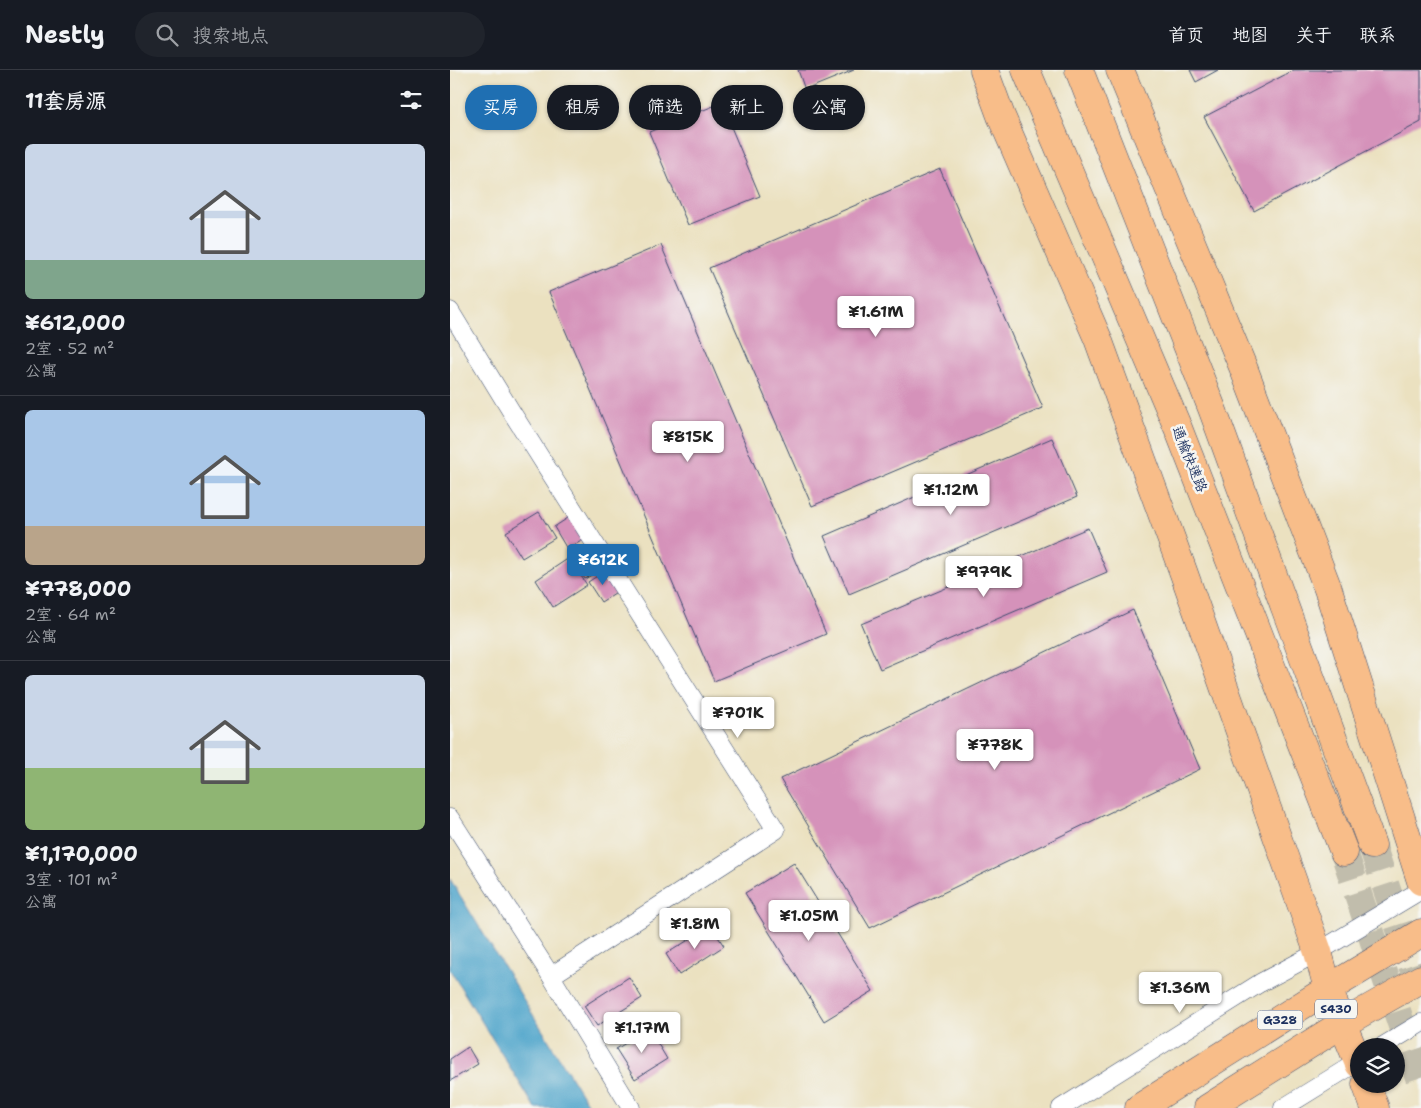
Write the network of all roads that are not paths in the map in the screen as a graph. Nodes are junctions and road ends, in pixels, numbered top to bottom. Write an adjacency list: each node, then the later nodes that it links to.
1 (984, 70): 12 (main road)
2 (1026, 70): 8 (main road, 通榆快速路)
3 (1079, 70): 7 (main road)
4 (1120, 70): 9 (main road)
5 (450, 311): 13 (street)
6 (450, 818): 13 (street)
7 (1372, 845)
8 (1344, 852)
9 (1421, 881)
10 (1421, 890): 12 (street)
11 (1421, 933): 15 (main road, G328)
12 (1318, 952): 15 (main road, S430); 23 (street)
13 (550, 976): 22 (street)
14 (1421, 979): 17 (main road, G328)
15 (1328, 989): 17 (main road, S430); 24 (main road, G328)
16 (1421, 1023): 18 (street)
17 (1342, 1024): 19 (main road, S430); 25 (main road, G328)
18 (1396, 1038)
19 (1350, 1044)
20 (1350, 1073): 26 (street)
21 (1369, 1093): 27 (main road, S430)
22 (631, 1108)
23 (1061, 1108)
24 (1139, 1108)
25 (1208, 1108)
26 (1283, 1108)
27 (1374, 1108)

